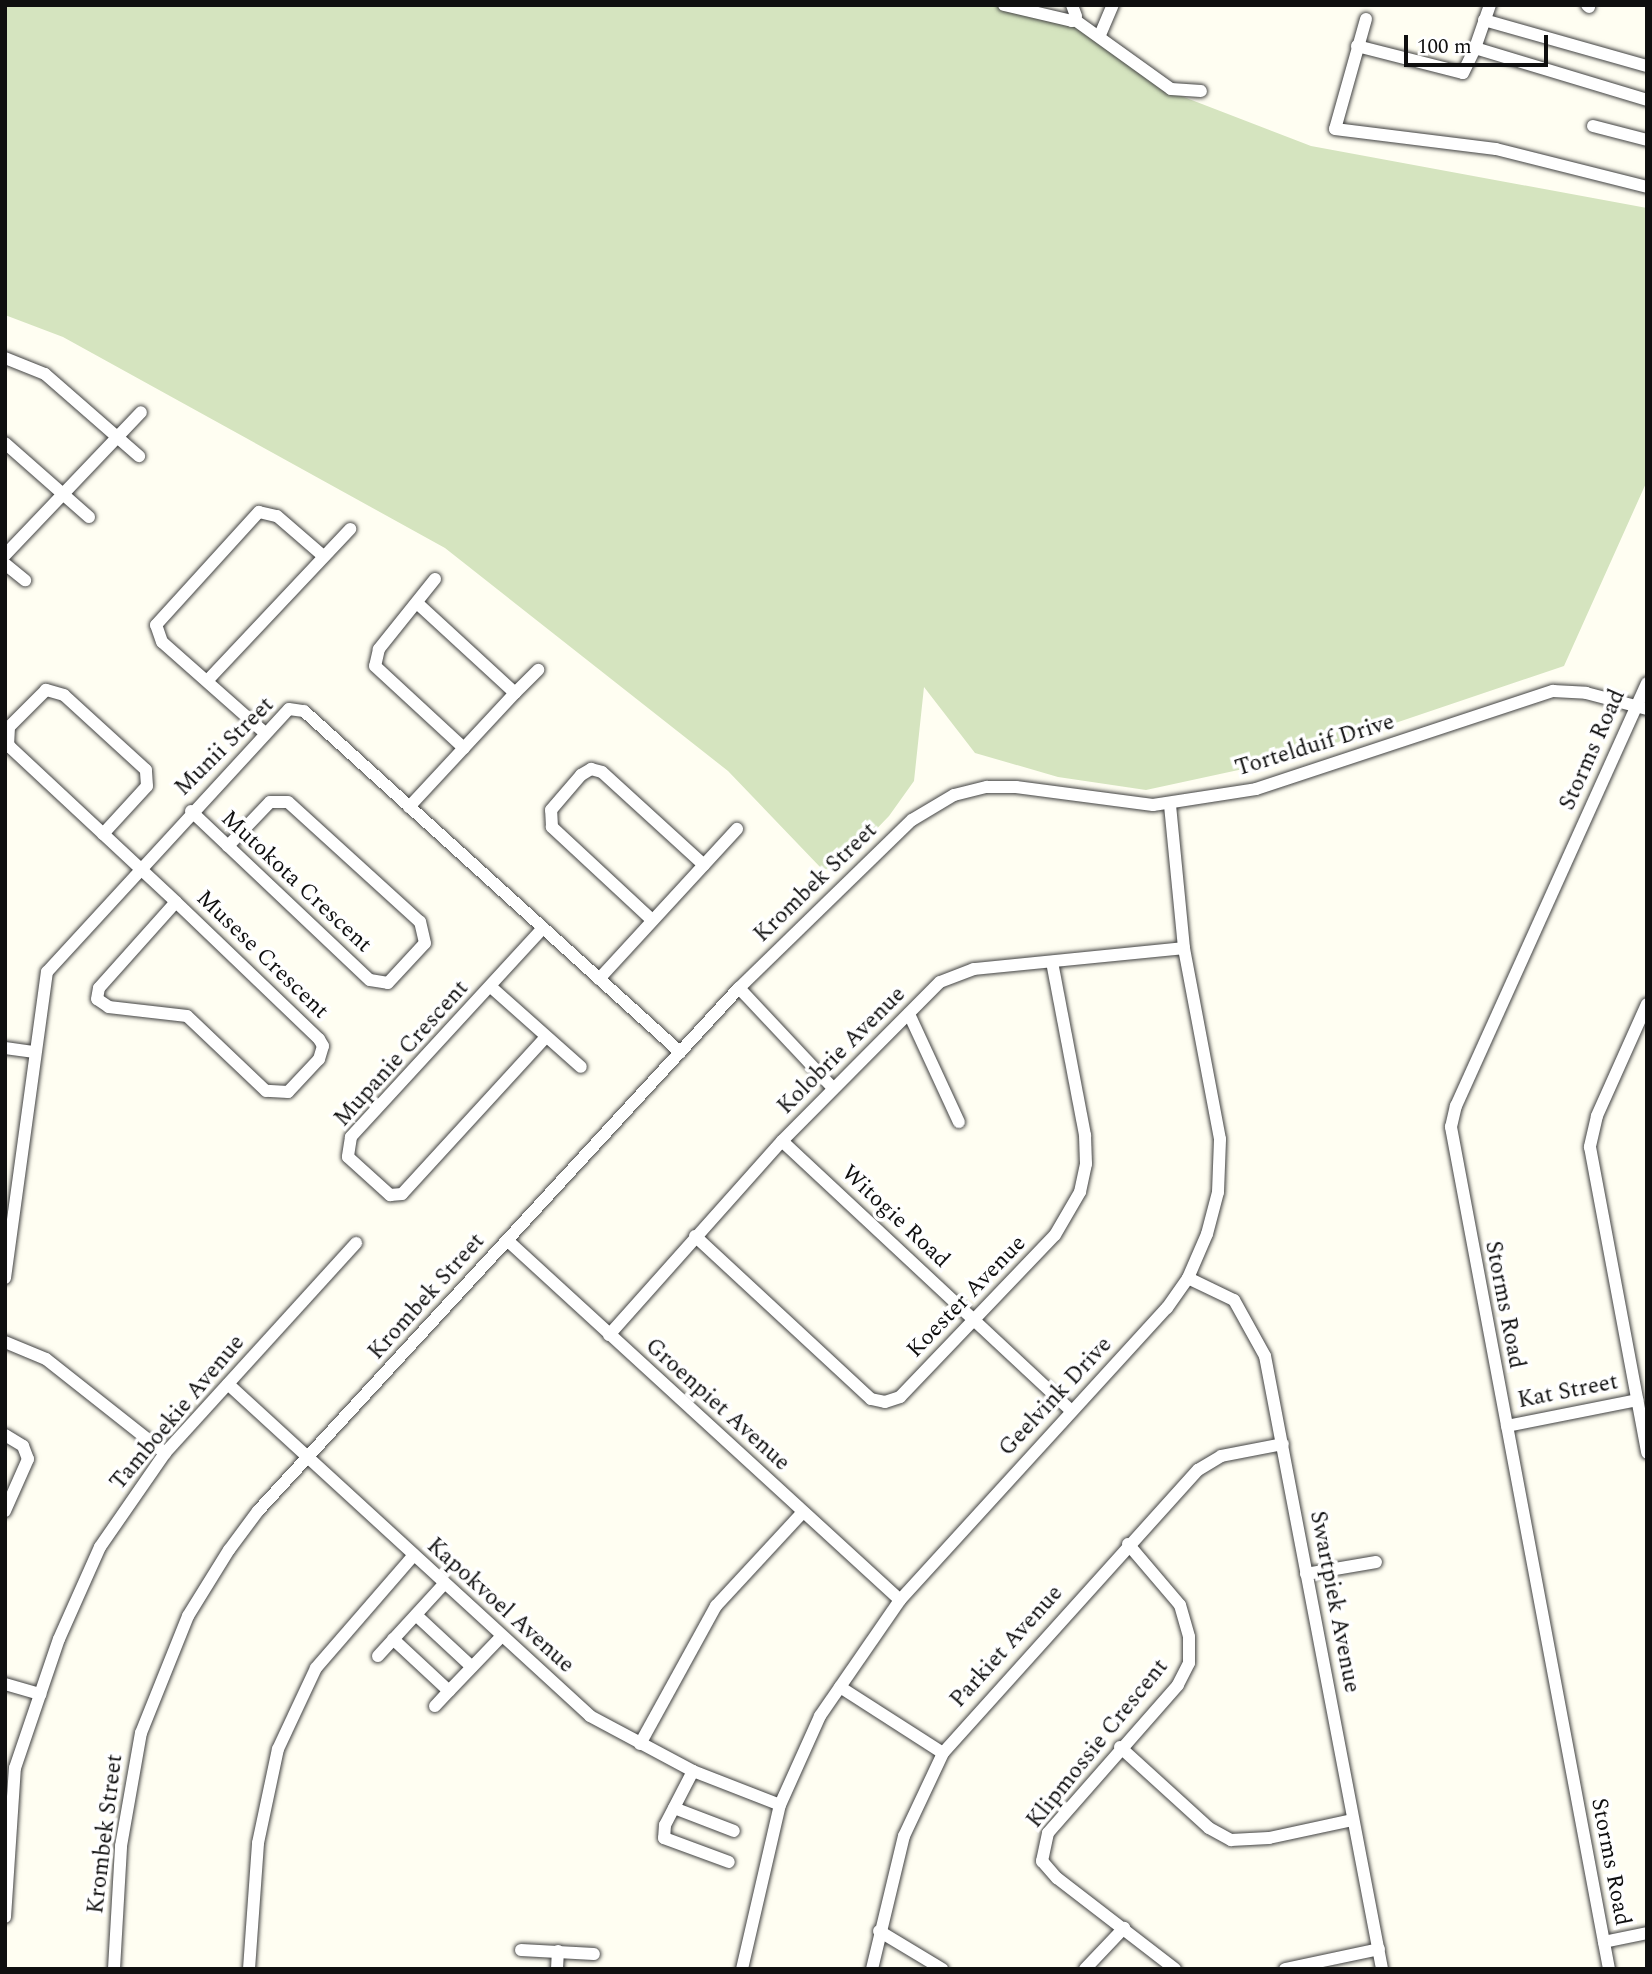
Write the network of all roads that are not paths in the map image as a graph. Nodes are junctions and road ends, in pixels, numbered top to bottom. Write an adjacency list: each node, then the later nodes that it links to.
1 (1004, 5): 6 (street)
2 (1072, 5): 6 (street)
3 (1113, 5): 8 (street)
4 (1490, 5): 7 (street)
5 (1366, 19): 9 (street)
6 (1075, 20): 8 (street)
7 (1484, 20): 10 (street); 11 (street)
8 (1100, 35): 12 (street)
9 (1357, 46): 10 (street); 16 (street)
10 (1475, 48): 13 (street)
11 (1647, 66)
12 (1201, 91)
13 (1647, 100)
14 (1593, 126): 15 (street)
15 (1647, 140)
16 (1647, 187)
17 (5, 358): 19 (street)
18 (141, 412): 19 (street)
19 (115, 435): 21 (street); 22 (street)
20 (5, 443): 22 (street)
21 (139, 456)
22 (61, 492): 23 (street); 25 (street)
23 (89, 517)
24 (350, 529): 26 (street)
25 (5, 555)
26 (322, 555): 32 (street); 32 (street)
27 (5, 564): 29 (street)
28 (435, 579): 30 (street)
29 (25, 580)
30 (417, 603): 34 (street); 37 (street)
31 (538, 670): 34 (street)
32 (207, 681): 36 (street)
33 (1647, 683): 35 (street, Storms Road)
34 (511, 689): 37 (street)
35 (1642, 708): 39 (street, Tortelduif Drive); 77 (street, Storms Road)
36 (265, 733): 40 (street, Munii Street); 41 (street, Munii Street)
37 (464, 748): 40 (street)
38 (987, 787): 39 (street, Tortelduif Drive); 54 (street, Krombek Street)
39 (1170, 804): 50 (street, Geelvink Drive)
40 (409, 807): 49 (street, Munii Street)
41 (191, 811): 44 (street, Mutokota Crescent); 46 (street, Munii Street)
42 (737, 829): 45 (street)
43 (103, 834): 43 (street, Musese Crescent); 46 (street, Musese Crescent)
44 (228, 846): 44 (street, Mutokota Crescent)
45 (704, 865): 48 (street); 48 (street)
46 (139, 867): 47 (street, Musese Crescent); 60 (street, Munii Street)
47 (176, 902): 47 (street, Musese Crescent)
48 (652, 920): 52 (street)
49 (543, 928): 52 (street, Munii Street); 53 (street, Mupanie Crescent)
50 (1184, 948): 51 (street, Kolobrie Avenue); 70 (street, Geelvink Drive)
51 (1052, 962): 56 (street, Kolobrie Avenue); 71 (street, Koester Avenue)
52 (598, 979): 61 (street, Munii Street)
53 (491, 987): 58 (street); 58 (street, Mupanie Crescent)
54 (739, 988): 61 (street, Krombek Street); 63 (street)
55 (1647, 1004): 57 (street)
56 (909, 1014): 63 (street, Kolobrie Avenue); 64 (street)
57 (1643, 1021): 75 (street)
58 (546, 1037): 62 (street)
59 (5, 1048): 60 (street)
60 (35, 1052): 69 (street, Munii Street)
61 (680, 1052): 67 (street, Krombek Street)
62 (581, 1067)
63 (833, 1088): 65 (street, Kolobrie Avenue)
64 (959, 1122)
65 (782, 1141): 66 (street, Kolobrie Avenue); 71 (street, Witogie Road)
66 (695, 1236): 71 (street, Koester Avenue); 72 (street, Kolobrie Avenue)
67 (507, 1240): 72 (street, Groenpiet Avenue); 82 (street, Krombek Street)
68 (356, 1243): 74 (street, Tamboekie Avenue)
69 (5, 1278)
70 (1188, 1278): 76 (street, Geelvink Drive); 79 (street, Swartpiek Avenue)
71 (976, 1320): 76 (street, Witogie Road)
72 (609, 1335): 84 (street, Groenpiet Avenue)
73 (5, 1342): 80 (street)
74 (228, 1384): 80 (street, Tamboekie Avenue); 82 (street, Kapokvoel Avenue)
75 (1637, 1400): 77 (street, Kat Street); 81 (street)
76 (1072, 1411): 90 (street, Geelvink Drive)
77 (1507, 1426): 115 (street, Storms Road)
78 (5, 1435): 83 (street)
79 (1283, 1444): 85 (street, Parkiet Avenue); 88 (street, Swartpiek Avenue)
80 (165, 1453): 99 (street, Tamboekie Avenue)
81 (1647, 1453)
82 (309, 1458): 86 (street, Kapokvoel Avenue); 120 (street, Krombek Street)
83 (5, 1511)
84 (803, 1512): 90 (street, Groenpiet Avenue); 101 (street)
85 (1128, 1544): 102 (street, Klipmossie Crescent); 103 (street, Parkiet Avenue)
86 (412, 1556): 89 (street, Kapokvoel Avenue); 121 (street)
87 (1376, 1562): 88 (street)
88 (1306, 1574): 107 (street, Swartpiek Avenue)
89 (443, 1584): 91 (street); 92 (street, Kapokvoel Avenue)
90 (901, 1600): 97 (street, Geelvink Drive)
91 (416, 1615): 93 (street); 95 (street)
92 (501, 1637): 95 (street); 101 (street, Kapokvoel Avenue)
93 (393, 1639): 94 (street); 98 (street)
94 (378, 1656)
95 (472, 1667): 98 (street)
96 (5, 1684): 99 (street)
97 (840, 1687): 103 (street); 105 (street, Geelvink Drive)
98 (449, 1691): 100 (street)
99 (41, 1694): 110 (street, Tamboekie Avenue)
100 (435, 1706)
101 (640, 1744): 104 (street, Kapokvoel Avenue)
102 (1120, 1747): 107 (street); 112 (street, Klipmossie Crescent)
103 (943, 1753): 113 (street, Parkiet Avenue)
104 (693, 1771): 105 (street, Kapokvoel Avenue); 106 (street)
105 (780, 1805): 123 (street, Geelvink Drive)
106 (674, 1808): 108 (street); 109 (street)
107 (1353, 1820): 116 (street, Swartpiek Avenue)
108 (734, 1831)
109 (729, 1862)
110 (6, 1909): 111 (street, Tamboekie Avenue)
111 (5, 1917)
112 (1124, 1928): 126 (street); 127 (street, Klipmossie Crescent)
113 (879, 1931): 124 (street, Parkiet Avenue); 125 (street)
114 (1647, 1933): 115 (street)
115 (1604, 1942): 130 (street, Storms Road)
116 (1379, 1949): 128 (street); 129 (street, Swartpiek Avenue)
117 (521, 1950): 118 (street)
118 (558, 1951): 119 (street); 122 (street)
119 (594, 1954)
120 (114, 1969)
121 (249, 1969)
122 (557, 1969)
123 (742, 1969)
124 (872, 1969)
125 (942, 1969)
126 (1085, 1969)
127 (1175, 1969)
128 (1285, 1969)
129 (1382, 1969)
130 (1609, 1969)

